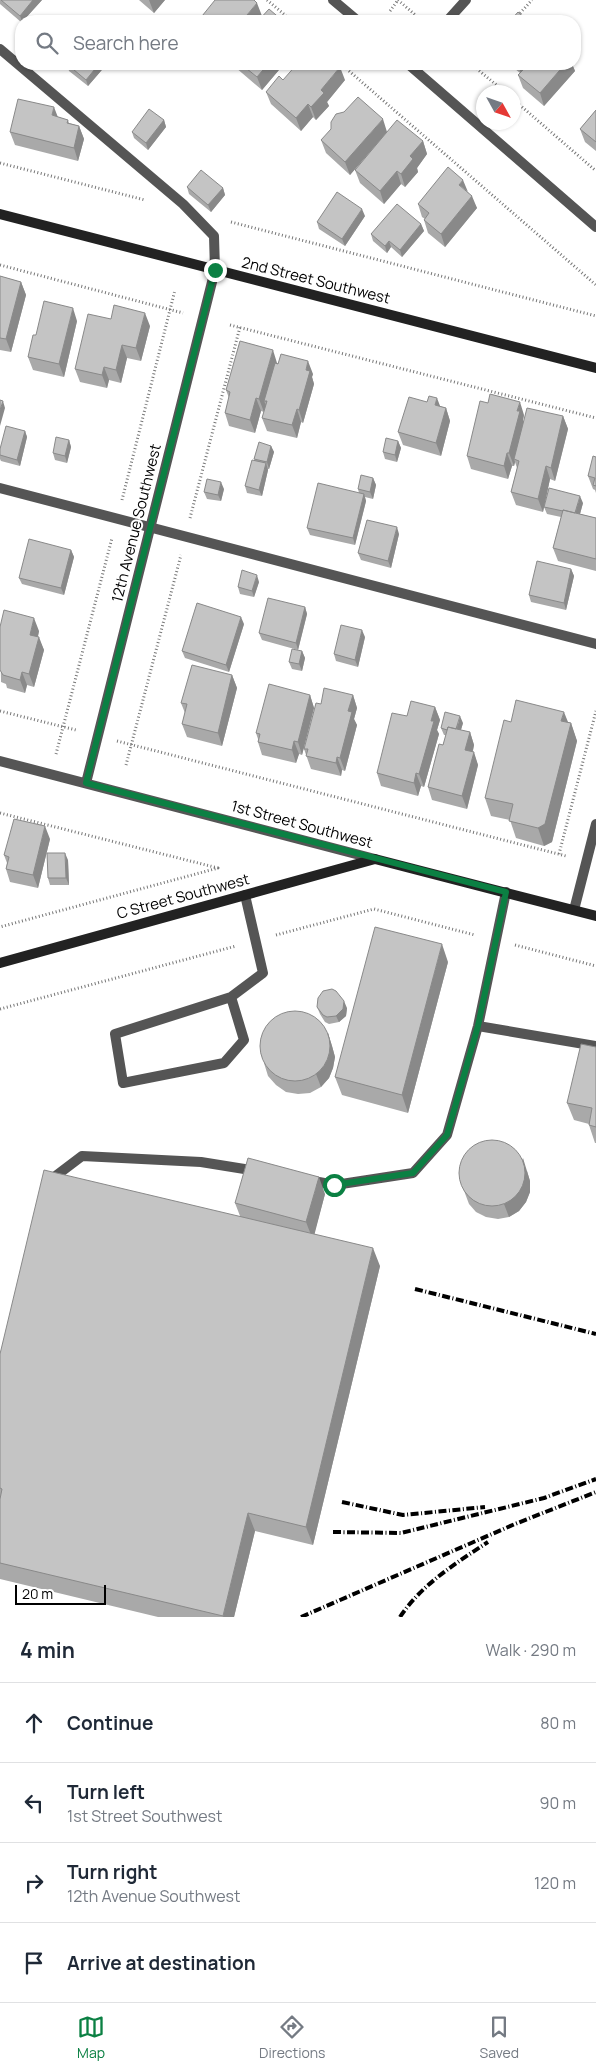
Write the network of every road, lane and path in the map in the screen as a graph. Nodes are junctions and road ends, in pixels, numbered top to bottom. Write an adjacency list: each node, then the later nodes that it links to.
1 (267, 0): 7 (path)
2 (333, 0): 8 (street)
3 (398, 0): 6 (path); 9 (path)
4 (466, 0): 10 (street)
5 (532, 0): 11 (path)
6 (390, 11)
7 (285, 15)
8 (351, 15)
9 (415, 15)
10 (452, 15)
11 (518, 15)
12 (0, 49): 13 (street, 12th Avenue Southwest)
13 (15, 62)
14 (25, 70): 27 (street, 12th Avenue Southwest)
15 (348, 70): 28 (path)
16 (416, 70): 25 (street)
17 (480, 70): 18 (path)
18 (496, 85)
19 (521, 106): 21 (path)
20 (0, 163): 22 (path)
21 (596, 171)
22 (152, 202)
23 (0, 214): 27 (main road, 2nd Street Southwest)
24 (229, 222): 30 (path)
25 (596, 227)
26 (0, 266): 29 (path)
27 (215, 270): 32 (main road, 2nd Street Southwest); 35 (street, 12th Avenue Southwest)
28 (596, 285)
29 (184, 313)
30 (596, 316)
31 (230, 325): 33 (path)
32 (596, 368)
33 (596, 418)
34 (0, 488): 35 (street)
35 (150, 527): 36 (street); 42 (street, 12th Avenue Southwest)
36 (596, 644)
37 (0, 711): 39 (path)
38 (596, 711): 45 (path)
39 (76, 730)
40 (116, 740): 45 (path)
41 (0, 761): 42 (street, 1st Street Southwest)
42 (86, 783): 47 (street, 1st Street Southwest)
43 (0, 813): 52 (path)
44 (596, 824): 50 (street)
45 (558, 854): 46 (path)
46 (567, 856)
47 (374, 859): 48 (main road, 1st Street Southwest); 49 (main road, C Street Southwest)
48 (506, 892): 50 (main road, 1st Street Southwest); 53 (street)
49 (245, 895): 54 (street); 55 (main road, C Street Southwest)
50 (574, 910): 51 (main road, 1st Street Southwest)
51 (596, 916)
52 (0, 927)
53 (496, 940): 54 (path); 56 (path); 59 (street)
54 (256, 941): 57 (street); 58 (path)
55 (0, 962)
56 (596, 966)
57 (231, 997): 57 (street)
58 (0, 1009)
59 (478, 1026): 60 (street); 62 (street)
60 (596, 1046)
61 (268, 1173): 63 (street)
62 (296, 1178)
63 (43, 1194)

